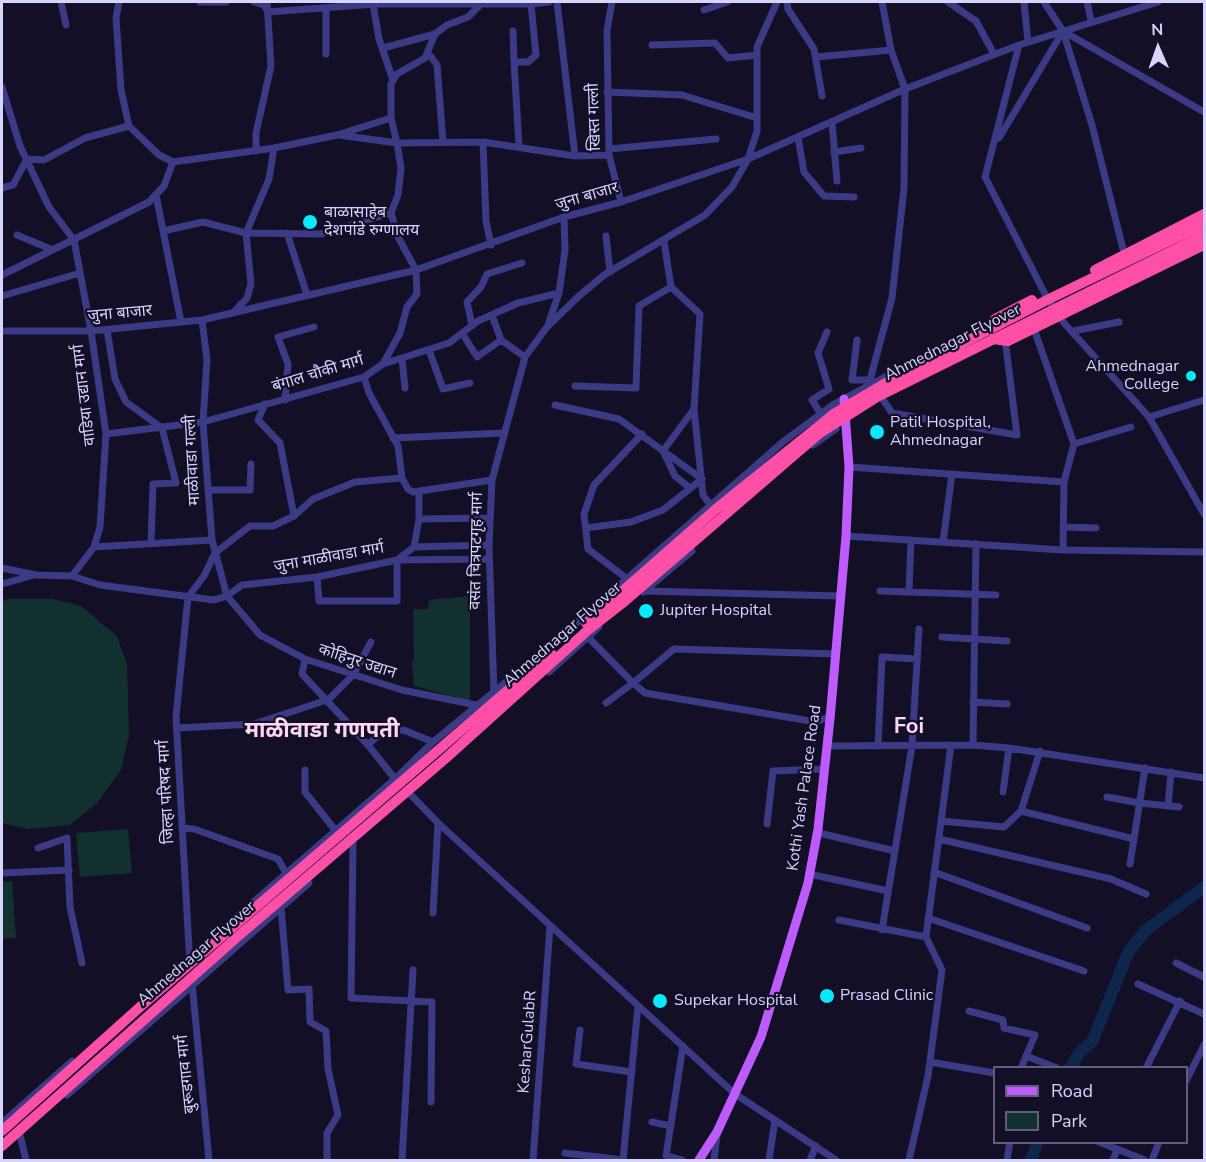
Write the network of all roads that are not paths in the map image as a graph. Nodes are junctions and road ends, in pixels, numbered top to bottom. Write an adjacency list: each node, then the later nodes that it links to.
1 (61, 2): 30 (street)
2 (119, 2): 54 (street)
3 (200, 2): 4 (street)
4 (226, 2)
5 (254, 2): 28 (street)
6 (267, 2): 28 (street)
7 (512, 2): 24 (street); 25 (street)
8 (549, 2): 25 (street)
9 (557, 2): 68 (street)
10 (612, 2): 48 (street, खिस्त गल्ली)
11 (727, 2): 27 (street)
12 (777, 2): 42 (street)
13 (787, 2): 43 (street)
14 (882, 2): 38 (street)
15 (948, 2): 22 (street)
16 (1024, 2): 34 (street)
17 (1044, 2): 32 (street)
18 (1087, 2): 29 (street)
19 (1154, 2): 29 (street, जुना बाजार)
20 (388, 3): 21 (street); 23 (street)
21 (409, 3): 24 (street)
22 (957, 3): 41 (street)
23 (373, 4): 26 (street); 37 (street)
24 (481, 4): 33 (street)
25 (531, 4): 44 (street)
26 (320, 7): 28 (street); 40 (street)
27 (704, 10)
28 (268, 12): 65 (street)
29 (1091, 20): 32 (street, जुना बाजार)
30 (66, 25)
31 (513, 31): 44 (street)
32 (1063, 31): 34 (street, जुना बाजार); 50 (street); 62 (street); 93 (street)
33 (435, 34): 37 (street); 39 (street)
34 (1028, 42): 36 (street, जुना बाजार)
35 (651, 45): 42 (street)
36 (1018, 45): 41 (street, जुना बाजार); 62 (street)
37 (383, 48): 45 (street)
38 (891, 50): 43 (street); 47 (street)
39 (428, 53): 45 (street); 58 (street)
40 (326, 54)
41 (994, 54): 47 (street, जुना बाजार)
42 (757, 55): 52 (street)
43 (816, 57): 49 (street)
44 (514, 62): 61 (street)
45 (393, 80): 51 (street)
46 (2, 87): 69 (street)
47 (905, 89): 53 (street, जुना बाजार); 130 (street)
48 (607, 92): 52 (street); 66 (street, खिस्त गल्ली)
49 (822, 96)
50 (1204, 112)
51 (391, 118): 55 (street); 60 (street)
52 (757, 118): 70 (street)
53 (832, 122): 56 (street, जुना बाजार); 67 (street)
54 (129, 126): 69 (street); 71 (street)
55 (337, 135): 60 (street); 63 (street)
56 (798, 137): 70 (street, जुना बाजार); 75 (street)
57 (716, 139): 66 (street)
58 (443, 142): 59 (street); 60 (street)
59 (483, 142): 61 (street); 91 (street)
60 (397, 143): 77 (street)
61 (519, 146): 68 (street)
62 (994, 146): 103 (street)
63 (274, 148): 65 (street); 83 (street)
64 (861, 148): 67 (street)
65 (256, 151): 71 (street)
66 (609, 152): 68 (street); 76 (street, खिस्त गल्ली)
67 (834, 152): 72 (street)
68 (575, 156)
69 (27, 159): 73 (street); 88 (street)
70 (748, 159): 76 (street, जुना बाजार); 89 (street)
71 (173, 162): 74 (street)
72 (837, 181)
73 (2, 188)
74 (156, 195): 82 (street); 88 (street)
75 (854, 197)
76 (621, 202): 79 (street, जुना बाजार)
77 (391, 213): 84 (street); 95 (street)
78 (1204, 214): 120 (highway, bridge)
79 (564, 217): 91 (street, जुना बाजार); 100 (street)
80 (1204, 218): 93 (street)
81 (1204, 224): 120 (highway, Ahmednagar Flyover, bridge)
82 (163, 231): 83 (street); 108 (street)
83 (246, 233): 84 (street); 104 (street)
84 (287, 233): 101 (street)
85 (17, 235): 92 (street)
86 (1204, 235): 120 (highway, Ahmednagar Flyover, bridge)
87 (606, 236): 96 (street)
88 (74, 240): 92 (street); 97 (street, वाडिया उद्यान मार्ग)
89 (664, 241): 96 (street); 99 (street)
90 (1204, 244): 105 (street); 120 (highway, bridge)
91 (491, 245): 95 (street, जुना बाजार)
92 (53, 250): 98 (street)
93 (1125, 257): 103 (street)
94 (522, 263): 110 (street)
95 (416, 270): 101 (street, जुना बाजार); 127 (street)
96 (610, 272): 113 (street)
97 (80, 273): 102 (street); 115 (street, वाडिया उद्यान मार्ग)
98 (2, 275)
99 (671, 287): 132 (street); 141 (street)
100 (559, 293): 106 (street, बंगाल चौकी मार्ग); 113 (street)
101 (308, 295): 104 (street, जुना बाजार)
102 (2, 296)
103 (1046, 296): 105 (street); 130 (street)
104 (234, 312): 107 (street, जुना बाजार)
105 (1058, 314): 111 (street); 116 (street)
106 (492, 315): 110 (street, बंगाल चौकी मार्ग); 122 (street)
107 (202, 320): 108 (street, जुना बाजार); 145 (street, माळीवाडा गल्ली)
108 (181, 322): 114 (street, जुना बाजार)
109 (1119, 322): 116 (street)
110 (472, 325): 119 (street, बंगाल चौकी मार्ग)
111 (1034, 326): 121 (street); 152 (street)
112 (314, 327): 137 (street)
113 (547, 327): 125 (street, वसंत चित्रपटगृह मार्ग)
114 (107, 330): 115 (street, जुना बाजार); 147 (street)
115 (91, 331): 117 (street, जुना बाजार); 149 (street, वाडिया उद्यान मार्ग)
116 (1073, 331): 143 (street)
117 (2, 332)
118 (826, 332): 142 (street)
119 (462, 333): 122 (street); 124 (street, बंगाल चौकी मार्ग)
120 (991, 334): 300 (highway, Ahmednagar Flyover, bridge); 306 (highway, Ahmednagar Flyover, bridge)
121 (1005, 339): 136 (street); 136 (street)
122 (501, 340): 125 (street)
123 (857, 340): 129 (street)
124 (429, 350): 126 (street, बंगाल चौकी मार्ग); 131 (street)
125 (525, 357): 148 (street, वसंत चित्रपटगृह मार्ग)
126 (402, 359): 127 (street, बंगाल चौकी मार्ग); 133 (street)
127 (383, 364): 128 (street, बंगाल चौकी मार्ग)
128 (364, 377): 137 (street, बंगाल चौकी मार्ग); 151 (street)
129 (852, 380): 130 (street); 134 (street)
130 (871, 382): 134 (street); 136 (street)
131 (470, 383)
132 (575, 386)
133 (405, 388)
134 (853, 393): 135 (street); 144 (street)
135 (844, 399): 142 (street); 144 (main road, Kothi Yash Palace Road)
136 (881, 399): 144 (street)
137 (285, 400): 139 (street, बंगाल चौकी मार्ग)
138 (1204, 400): 143 (street)
139 (265, 404): 145 (street, बंगाल चौकी मार्ग); 166 (street)
140 (555, 405): 150 (street)
141 (694, 409): 153 (street); 158 (street)
142 (821, 414): 164 (street)
143 (1149, 417): 165 (street)
144 (851, 418): 155 (main road, Kothi Yash Palace Road); 192 (street)
145 (203, 422): 147 (street, बंगाल चौकी मार्ग); 162 (street, माळीवाडा गल्ली)
146 (1131, 427): 152 (street)
147 (162, 428): 149 (street, बंगाल चौकी मार्ग); 176 (street)
148 (503, 433): 151 (street); 159 (street, वसंत चित्रपटगृह मार्ग)
149 (106, 434): 179 (street, वाडिया उद्यान मार्ग)
150 (642, 434): 153 (street); 170 (street)
151 (393, 438): 157 (street)
152 (1074, 444): 160 (street)
153 (663, 451): 158 (street); 161 (street)
154 (250, 464): 162 (street)
155 (849, 467): 156 (street); 172 (main road, Kothi Yash Palace Road)
156 (952, 474): 160 (street); 175 (street)
157 (402, 478): 163 (street); 166 (street)
158 (702, 479): 161 (street); 164 (street)
159 (492, 480): 163 (street); 167 (street, वसंत चित्रपटगृह मार्ग)
160 (1064, 482): 169 (street)
161 (690, 488): 170 (street)
162 (208, 490): 173 (street, माळीवाडा गल्ली)
163 (419, 491): 168 (street)
164 (711, 506): 190 (street)
165 (1204, 514)
166 (294, 516): 183 (street)
167 (489, 518): 168 (street); 178 (street, वसंत चित्रपटगृह मार्ग)
168 (419, 519): 180 (street)
169 (1064, 527): 171 (street); 181 (street)
170 (586, 528): 190 (street)
171 (1096, 528)
172 (846, 536): 174 (street); 199 (main road, Kothi Yash Palace Road)
173 (212, 540): 176 (street); 183 (street, माळीवाडा गल्ली)
174 (911, 540): 175 (street); 194 (street)
175 (943, 542): 177 (street)
176 (151, 543): 179 (street)
177 (976, 544): 181 (street); 195 (street)
178 (489, 545): 180 (street); 184 (street, वसंत चित्रपटगृह मार्ग)
179 (94, 547): 188 (street, वाडिया उद्यान मार्ग)
180 (414, 547): 185 (street, जुना माळीवाडा मार्ग)
181 (1063, 550): 182 (street)
182 (1204, 552)
183 (215, 553): 197 (street, माळीवाडा गल्ली); 198 (street)
184 (489, 559): 185 (street); 211 (street, वसंत चित्रपटगृह मार्ग)
185 (397, 560): 189 (street, जुना माळीवाडा मार्ग); 189 (street)
186 (4, 568): 187 (street); 191 (street)
187 (36, 574): 188 (street); 191 (street)
188 (72, 576): 198 (street)
189 (317, 577): 197 (street, जुना माळीवाडा मार्ग)
190 (626, 579): 211 (street)
191 (4, 583)
192 (644, 591): 199 (street); 201 (street)
193 (880, 591): 194 (street)
194 (909, 591): 195 (street)
195 (975, 593): 196 (street); 203 (street)
196 (996, 594)
197 (227, 596): 198 (street); 207 (street, कोहिनुर उद्यान)
198 (188, 597): 220 (street, जिल्हा परिषद मार्ग)
199 (841, 597): 206 (main road, Kothi Yash Palace Road)
200 (919, 629): 208 (street)
201 (588, 637): 210 (street); 217 (street)
202 (942, 637): 203 (street)
203 (974, 639): 204 (street); 213 (street)
204 (1007, 641)
205 (371, 642): 209 (street)
206 (836, 654): 210 (street); 218 (main road, Kothi Yash Palace Road)
207 (305, 659): 209 (street, कोहिनुर उद्यान); 212 (street)
208 (917, 659): 225 (street); 226 (street)
209 (353, 675): 212 (street); 216 (street, कोहिनुर उद्यान)
210 (633, 684): 214 (street); 218 (street)
211 (493, 692): 216 (street); 217 (street)
212 (327, 700): 220 (street); 222 (street)
213 (973, 702): 215 (street); 223 (street)
214 (606, 703)
215 (1007, 704)
216 (481, 705): 219 (street); 221 (street)
217 (507, 710): 219 (street)
218 (831, 716): 224 (main road, Kothi Yash Palace Road)
219 (495, 721): 237 (street)
220 (177, 728): 246 (street, जिल्हा परिषद मार्ग)
221 (433, 742): 222 (street); 235 (street)
222 (368, 745): 235 (street)
223 (973, 745): 227 (street); 228 (street)
224 (827, 746): 225 (street); 232 (main road, Kothi Yash Palace Road)
225 (878, 746): 226 (street)
226 (912, 746): 227 (street); 253 (street)
227 (951, 746): 243 (street)
228 (1009, 748): 229 (street); 236 (street)
229 (1040, 751): 230 (street); 242 (street)
230 (1144, 768): 233 (street); 239 (street)
231 (305, 770): 247 (street)
232 (825, 770): 245 (street); 259 (main road, Kothi Yash Palace Road)
233 (1171, 772): 234 (street); 240 (street)
234 (1204, 778)
235 (395, 779): 247 (street)
236 (1003, 792)
237 (410, 794): 244 (street); 251 (street)
238 (1107, 797): 239 (street)
239 (1140, 803): 240 (street); 250 (street)
240 (1168, 806): 241 (street)
241 (1179, 807)
242 (1022, 812): 243 (street); 250 (street)
243 (941, 821): 249 (street)
244 (438, 824): 263 (street); 266 (street)
245 (767, 824)
246 (182, 828): 258 (street); 270 (street, जिल्हा परिषद मार्ग)
247 (335, 830): 258 (street)
248 (823, 834): 253 (street)
249 (939, 839): 256 (street); 261 (street)
250 (1134, 839): 254 (street)
251 (354, 843): 262 (street); 278 (street)
252 (38, 848): 255 (street)
253 (895, 851): 260 (street)
254 (1130, 864)
255 (69, 870): 257 (street); 271 (street)
256 (934, 872): 264 (street); 267 (street)
257 (2, 873)
258 (286, 873): 270 (street)
259 (809, 874): 260 (street); 294 (main road, Kothi Yash Palace Road)
260 (888, 891): 268 (street)
261 (1146, 894)
262 (281, 907): 277 (street); 314 (street)
263 (433, 913)
264 (928, 918): 269 (street); 274 (street)
265 (839, 920): 268 (street)
266 (550, 926): 280 (street); 316 (street, KesharGulabR)
267 (1087, 928)
268 (882, 930): 269 (street)
269 (926, 937): 287 (street)
270 (189, 958): 277 (street, जिल्हा परिषद मार्ग); 298 (street)
271 (82, 963)
272 (1176, 963): 275 (street)
273 (413, 970): 278 (street)
274 (1084, 971)
275 (1204, 977)
276 (1138, 984): 279 (street)
277 (192, 985): 302 (street); 313 (street, बुरूडगाव मार्ग)
278 (409, 1001): 295 (street); 315 (street)
279 (1180, 1001): 282 (street); 290 (street)
280 (638, 1006): 285 (street); 291 (street)
281 (969, 1011): 286 (street)
282 (1204, 1014)
283 (580, 1030): 291 (street)
284 (1204, 1045): 293 (street)
285 (683, 1046): 294 (street); 299 (street)
286 (1026, 1056): 288 (street); 289 (street)
287 (930, 1062): 292 (street); 323 (street)
288 (1022, 1066)
289 (1052, 1066)
290 (1147, 1066)
291 (632, 1072): 311 (street)
292 (993, 1073)
293 (1188, 1077)
294 (735, 1094): 296 (street); 301 (main road, Kothi Yash Palace Road)
295 (431, 1102)
296 (775, 1120): 307 (street); 320 (street)
297 (652, 1122): 299 (street)
298 (2, 1123)
299 (670, 1126): 317 (street)
300 (2, 1131)
301 (717, 1132): 318 (main road, Kothi Yash Palace Road); 319 (street)
302 (20, 1135): 309 (street); 312 (street)
303 (1010, 1144): 324 (street)
304 (1106, 1144): 308 (street)
305 (1159, 1144): 327 (street)
306 (2, 1146)
307 (816, 1146): 321 (street); 322 (street)
308 (1117, 1150): 325 (street); 326 (street)
309 (2, 1151)
310 (565, 1153): 311 (street)
311 (623, 1160)
312 (26, 1161)
313 (209, 1161)
314 (327, 1161)
315 (402, 1161)
316 (533, 1161)
317 (682, 1161)
318 (699, 1161)
319 (714, 1161)
320 (769, 1161)
321 (810, 1161)
322 (836, 1161)
323 (909, 1161)
324 (1007, 1161)
325 (1113, 1161)
326 (1145, 1161)
327 (1152, 1161)

